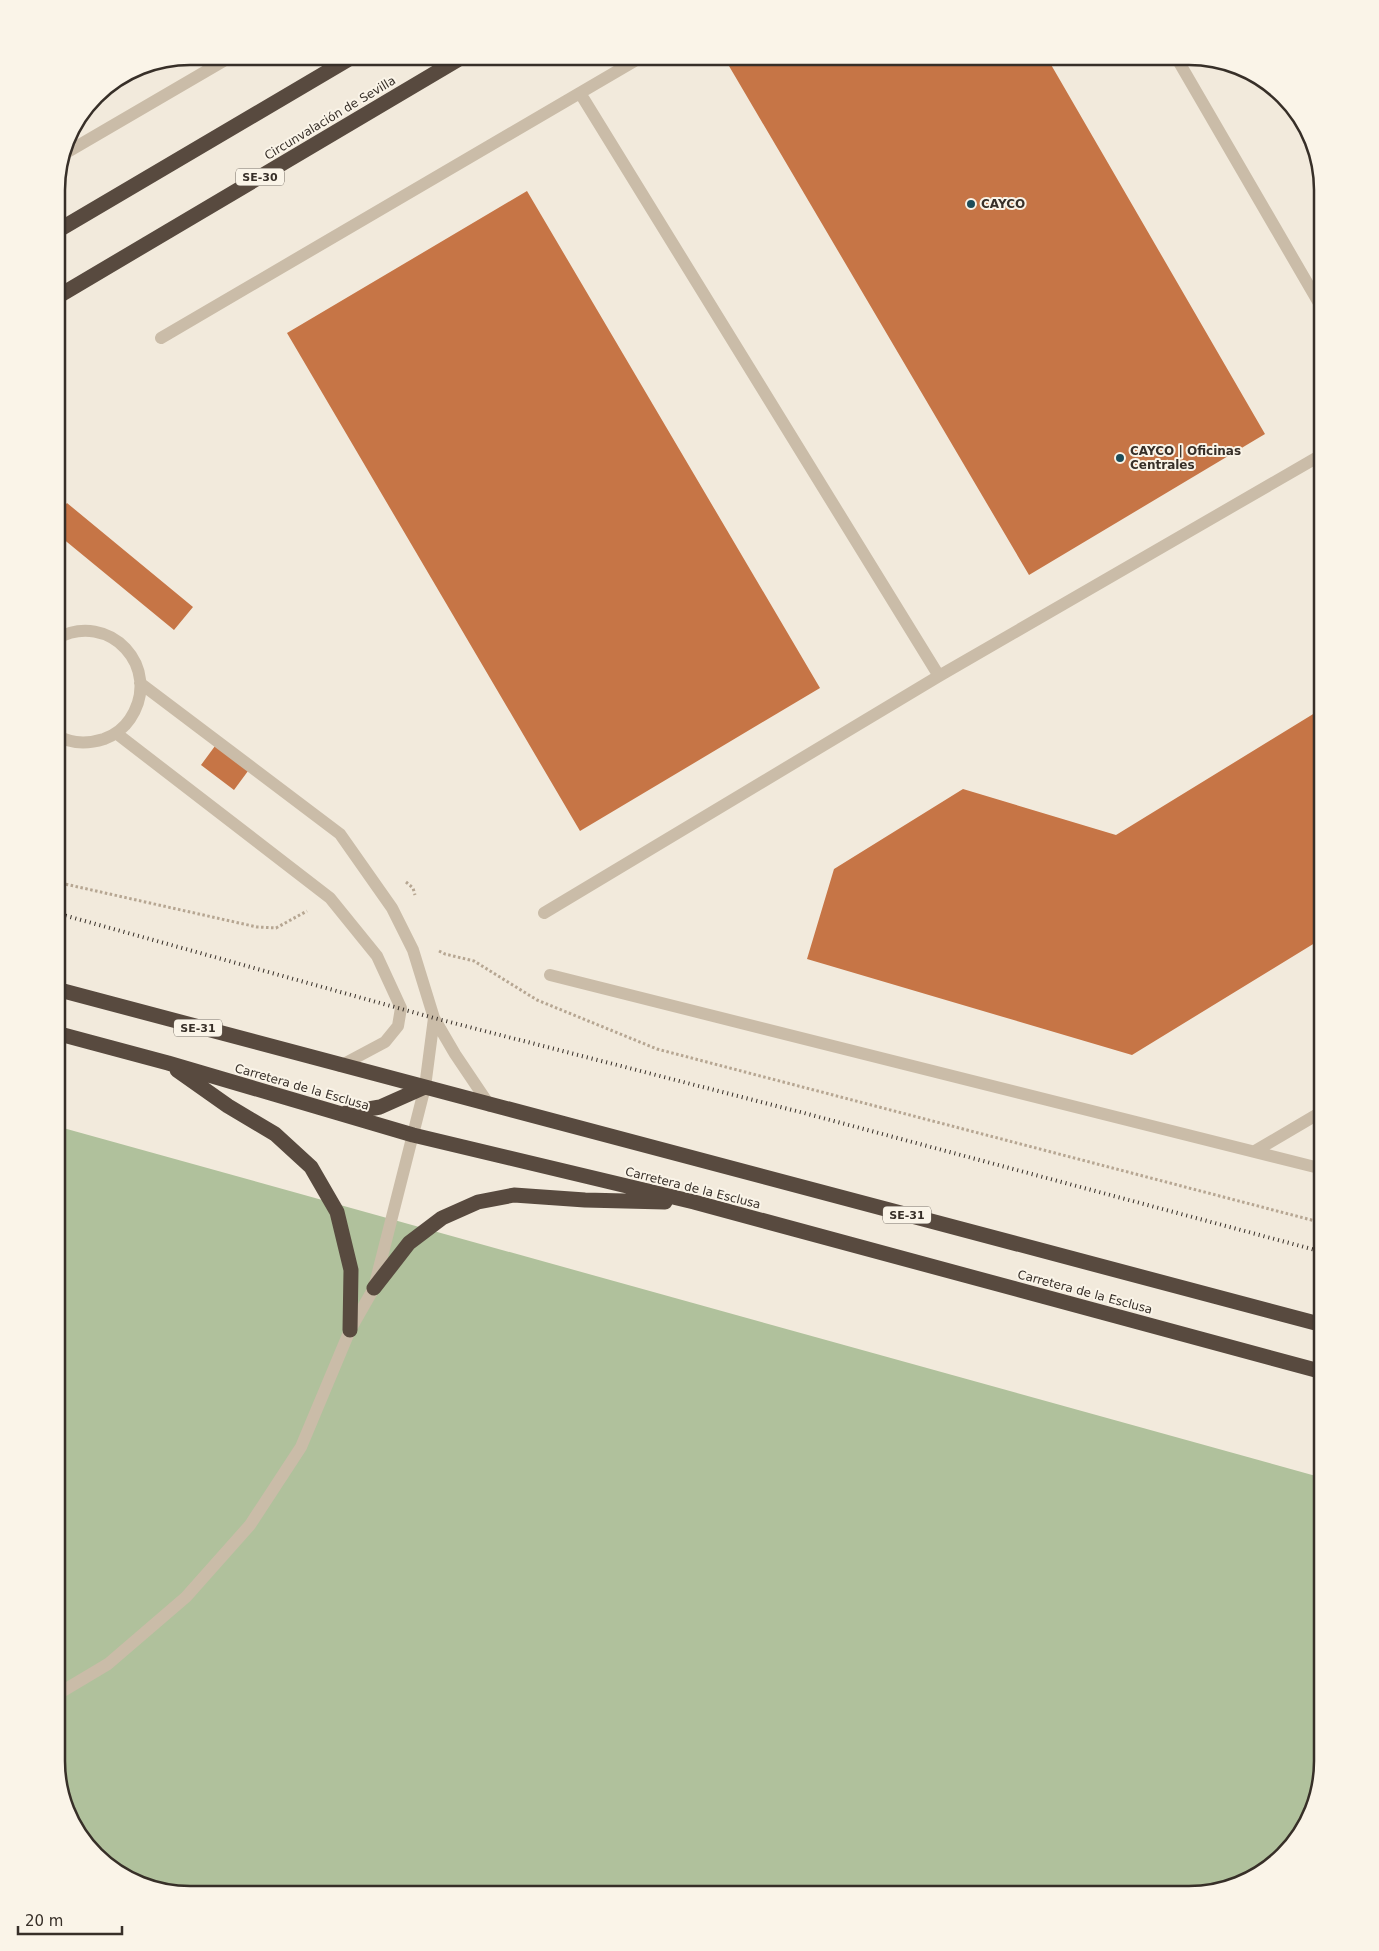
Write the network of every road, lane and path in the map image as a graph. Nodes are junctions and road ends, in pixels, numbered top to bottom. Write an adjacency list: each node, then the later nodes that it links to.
1 (217, 65): 7 (street)
2 (339, 65): 8 (highway)
3 (449, 65): 9 (highway, Circunvalación de Sevilla / SE-30)
4 (628, 65): 6 (street)
5 (1181, 65): 10 (street)
6 (580, 93): 11 (street); 14 (street)
7 (72, 149)
8 (65, 226)
9 (65, 292)
10 (1314, 294)
11 (161, 338)
12 (1314, 459): 14 (street)
13 (65, 634): 15 (street)
14 (939, 676): 22 (street)
15 (140, 683): 16 (street); 19 (street)
16 (116, 733): 17 (street); 21 (street)
17 (65, 738)
18 (65, 884): 21 (path)
19 (376, 886): 20 (path); 26 (street)
20 (416, 897)
21 (330, 898): 29 (street)
22 (544, 913)
23 (435, 949): 38 (path)
24 (550, 975): 35 (street)
25 (65, 992): 29 (highway, SE-31)
26 (434, 1018): 30 (street); 31 (street)
27 (65, 1035): 28 (highway, Carretera de la Esclusa)
28 (168, 1063): 32 (highway, Carretera de la Esclusa); 41 (highway)
29 (340, 1066): 30 (highway, SE-31)
30 (424, 1087): 31 (highway, SE-31); 32 (highway); 34 (street)
31 (490, 1106): 40 (highway, SE-31)
32 (340, 1114): 34 (highway, Carretera de la Esclusa)
33 (1314, 1116): 35 (street)
34 (413, 1135): 37 (highway, Carretera de la Esclusa); 39 (street)
35 (1254, 1150): 36 (street)
36 (1314, 1167)
37 (694, 1202): 39 (highway); 42 (highway, Carretera de la Esclusa)
38 (1314, 1221)
39 (374, 1288): 41 (street)
40 (1314, 1323)
41 (350, 1330): 43 (street)
42 (1314, 1370)
43 (65, 1690)

